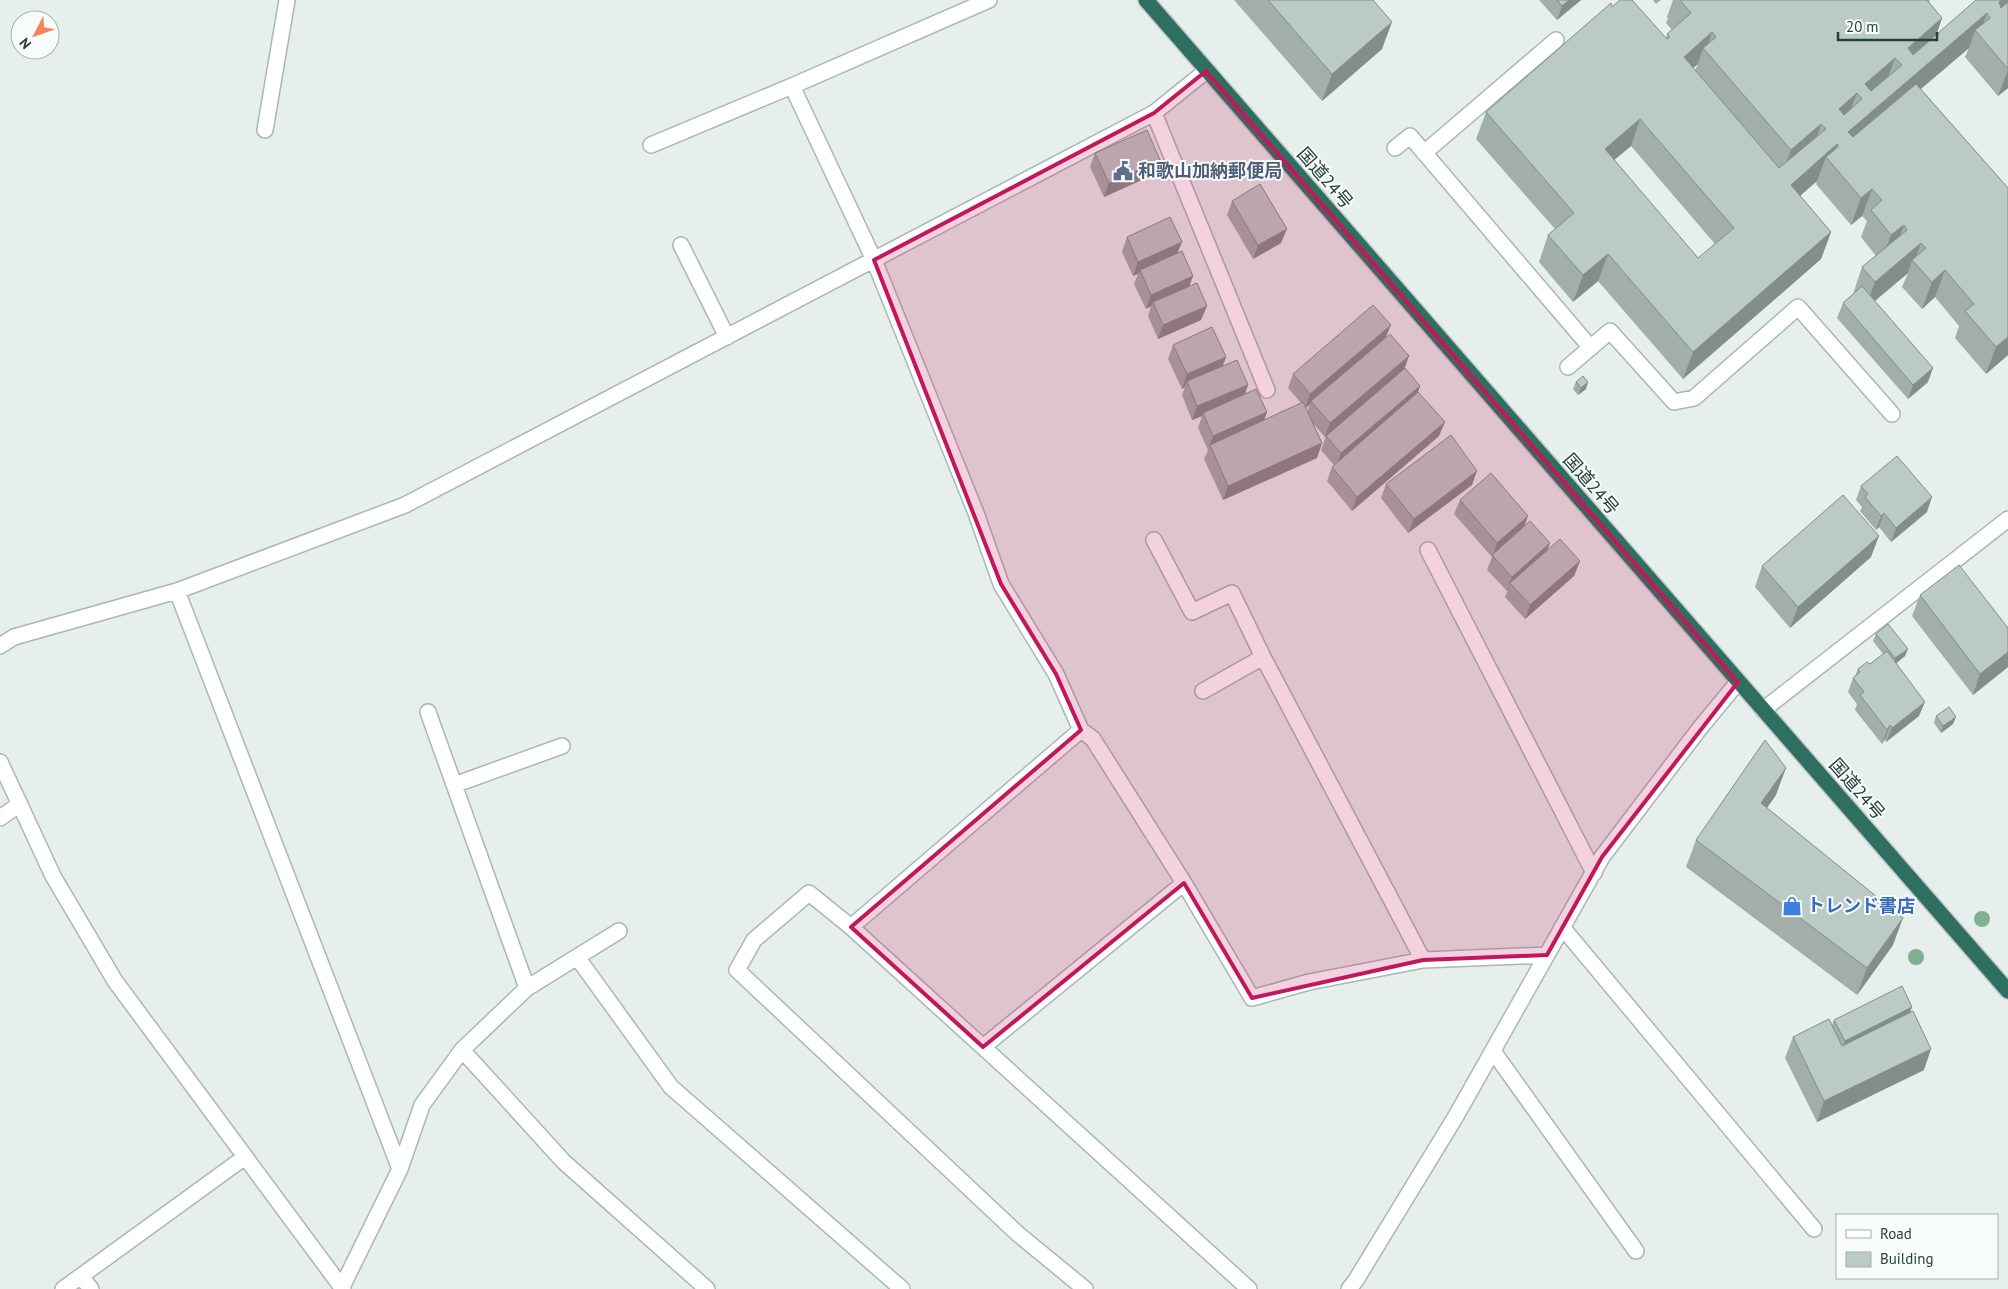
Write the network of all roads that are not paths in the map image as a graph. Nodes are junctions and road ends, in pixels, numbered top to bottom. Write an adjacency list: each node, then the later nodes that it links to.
1 (287, 0): 8 (street)
2 (988, 0): 6 (street)
3 (1146, 0): 5 (highway, 国道24号)
4 (1556, 40): 11 (street)
5 (1206, 71): 7 (street); 25 (highway, 国道24号)
6 (792, 86): 9 (street); 13 (street)
7 (1154, 113): 13 (street); 17 (street)
8 (265, 130)
9 (651, 145)
10 (1395, 148): 11 (street)
11 (1424, 153): 15 (street)
12 (681, 245): 14 (street)
13 (874, 260): 14 (street); 29 (street)
14 (727, 337): 22 (street)
15 (1591, 348): 16 (street); 18 (street)
16 (1568, 367)
17 (1267, 390)
18 (1892, 414)
19 (2008, 519): 27 (street)
20 (1154, 540): 24 (street)
21 (1428, 550): 35 (street)
22 (177, 590): 23 (street); 49 (street)
23 (0, 646)
24 (1263, 657): 26 (street); 42 (street)
25 (1738, 682): 27 (highway, 国道24号); 35 (street)
26 (1203, 691)
27 (1763, 710): 44 (highway, 国道24号)
28 (428, 712): 32 (street)
29 (1081, 730): 36 (street); 37 (street)
30 (562, 746): 32 (street)
31 (0, 762): 33 (street)
32 (454, 785): 43 (street)
33 (20, 804): 34 (street); 48 (street)
34 (0, 818)
35 (1594, 873): 38 (street)
36 (1184, 883): 42 (street); 45 (street)
37 (851, 927): 45 (street); 58 (street)
38 (1562, 927): 40 (street); 50 (street)
39 (619, 932): 41 (street)
40 (1547, 955): 42 (street); 47 (street)
41 (577, 958): 43 (street); 57 (street)
42 (1423, 960)
43 (527, 988): 46 (street)
44 (2008, 991)
45 (983, 1047): 59 (street)
46 (462, 1050): 49 (street); 56 (street)
47 (1493, 1051): 51 (street); 60 (street)
48 (245, 1157): 52 (street); 53 (street)
49 (400, 1169): 53 (street)
50 (1814, 1229)
51 (1636, 1251)
52 (81, 1276): 54 (street); 55 (street)
53 (342, 1288)
54 (63, 1289)
55 (91, 1289)
56 (707, 1289)
57 (902, 1289)
58 (1085, 1289)
59 (1249, 1289)
60 (1349, 1289)

